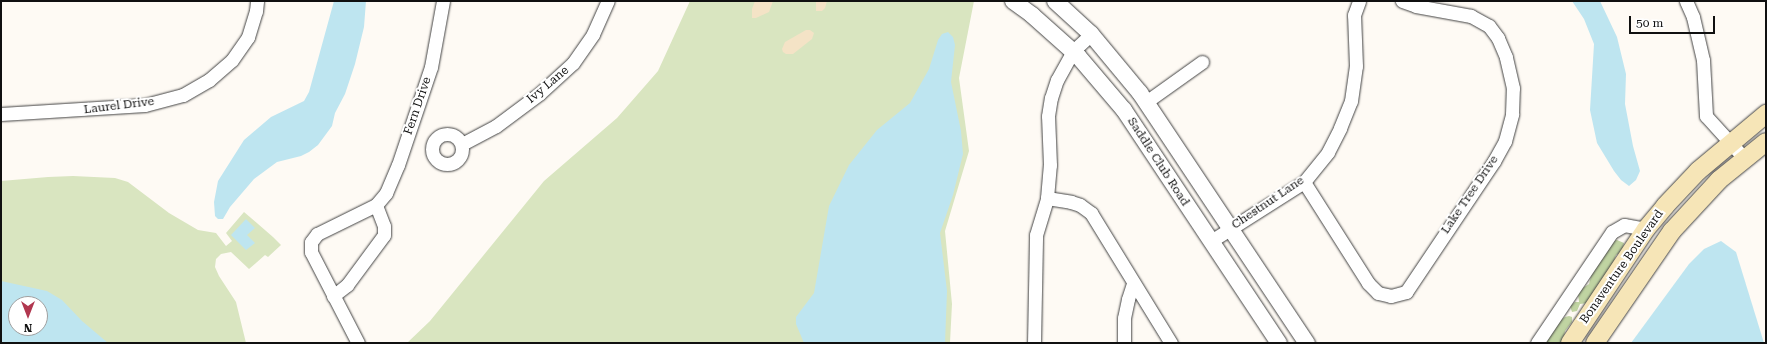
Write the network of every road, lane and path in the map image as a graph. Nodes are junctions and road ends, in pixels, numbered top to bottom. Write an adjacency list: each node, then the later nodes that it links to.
1 (257, 1): 13 (street, Laurel Drive)
2 (443, 1): 21 (street, Fern Drive)
3 (608, 1): 16 (street, Ivy Lane)
4 (1055, 1): 9 (street, Saddle Club Road)
5 (1359, 1): 19 (street, Chestnut Lane)
6 (1402, 1): 19 (street, Lake Tree Drive)
7 (1686, 1): 17 (street)
8 (1015, 2): 10 (street, Saddle Club Road)
9 (1092, 34): 10 (street); 12 (street, Saddle Club Road)
10 (1073, 51): 20 (street); 24 (street, Saddle Club Road)
11 (1202, 62): 12 (street, Saddle Club Road)
12 (1146, 102): 22 (street, Saddle Club Road)
13 (1, 114)
14 (1766, 114): 17 (main road, Bonaventure Boulevard)
15 (1766, 142): 18 (main road, Bonaventure Boulevard)
16 (462, 144)
17 (1729, 144): 18 (street); 23 (main road, Bonaventure Boulevard)
18 (1745, 159): 35 (main road, Bonaventure Boulevard)
19 (1304, 182): 22 (street, Chestnut Lane)
20 (1047, 198): 25 (street); 28 (street)
21 (376, 205): 26 (street); 26 (street, Fern Drive)
22 (1232, 228): 24 (street, Chestnut Lane); 32 (street, Saddle Club Road)
23 (1646, 229): 33 (street); 34 (main road, Bonaventure Boulevard)
24 (1211, 241): 31 (street, Saddle Club Road)
25 (1133, 284): 29 (street); 30 (street)
26 (333, 296): 27 (street, Fern Drive)
27 (358, 343)
28 (1034, 343)
29 (1124, 343)
30 (1171, 343)
31 (1279, 343)
32 (1307, 343)
33 (1537, 343)
34 (1570, 343)
35 (1595, 343)

